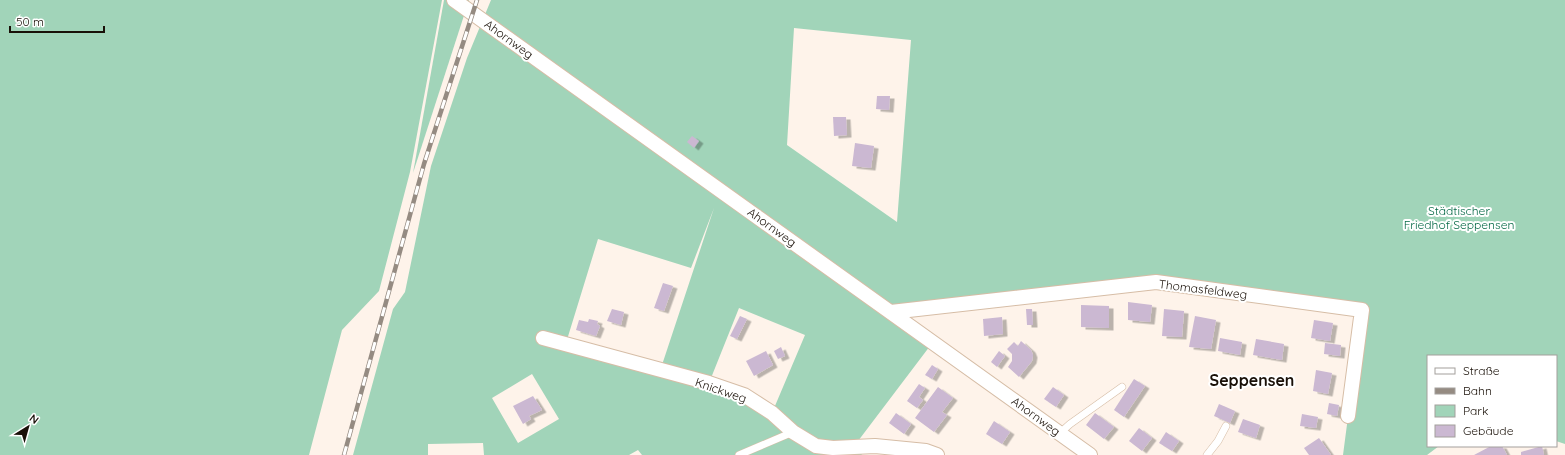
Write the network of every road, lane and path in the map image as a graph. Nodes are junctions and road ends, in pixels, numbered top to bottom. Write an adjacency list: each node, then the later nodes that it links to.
1 (454, 0): 2 (street, Ahornweg)
2 (891, 312): 5 (street, Thomasfeldweg); 8 (street, Ahornweg)
3 (543, 338): 7 (street, Knickweg)
4 (1122, 387): 8 (lane)
5 (1348, 416)
6 (1226, 426): 12 (lane)
7 (793, 432): 9 (lane); 10 (street, Knickweg)
8 (1060, 433): 11 (street, Ahornweg)
9 (739, 455)
10 (937, 455)
11 (1090, 455)
12 (1207, 455)

